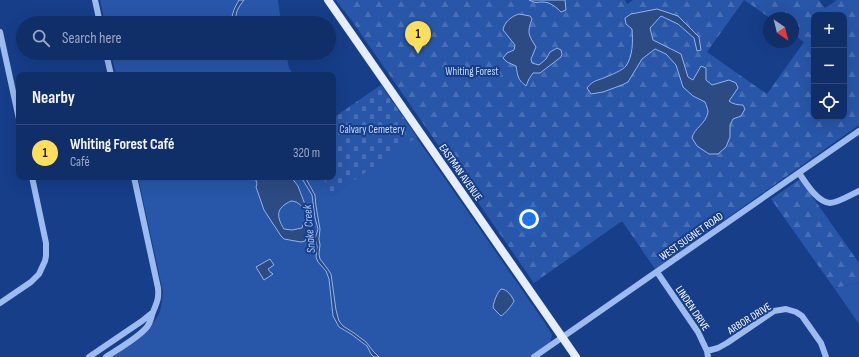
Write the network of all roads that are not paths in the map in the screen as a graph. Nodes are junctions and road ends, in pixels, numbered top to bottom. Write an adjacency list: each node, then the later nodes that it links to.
1 (95, 0): 3 (street)
2 (328, 0): 16 (main road, EASTMAN AVENUE)
3 (98, 16)
4 (0, 32): 7 (street)
5 (108, 60): 6 (street)
6 (110, 72)
7 (16, 105)
8 (859, 131): 9 (street, WEST SUGNET ROAD)
9 (800, 173): 12 (street); 13 (street, WEST SUGNET ROAD)
10 (33, 180): 14 (street)
11 (135, 180): 15 (street)
12 (859, 191)
13 (657, 272): 16 (street, WEST SUGNET ROAD); 17 (street, LINDEN DRIVE)
14 (0, 303)
15 (153, 312): 18 (street); 19 (street)
16 (563, 338): 20 (street, WEST SUGNET ROAD); 21 (main road, EASTMAN AVENUE)
17 (707, 354): 22 (street, ARBOR DRIVE)
18 (89, 357)
19 (106, 357)
20 (534, 357)
21 (576, 357)
22 (826, 357)

